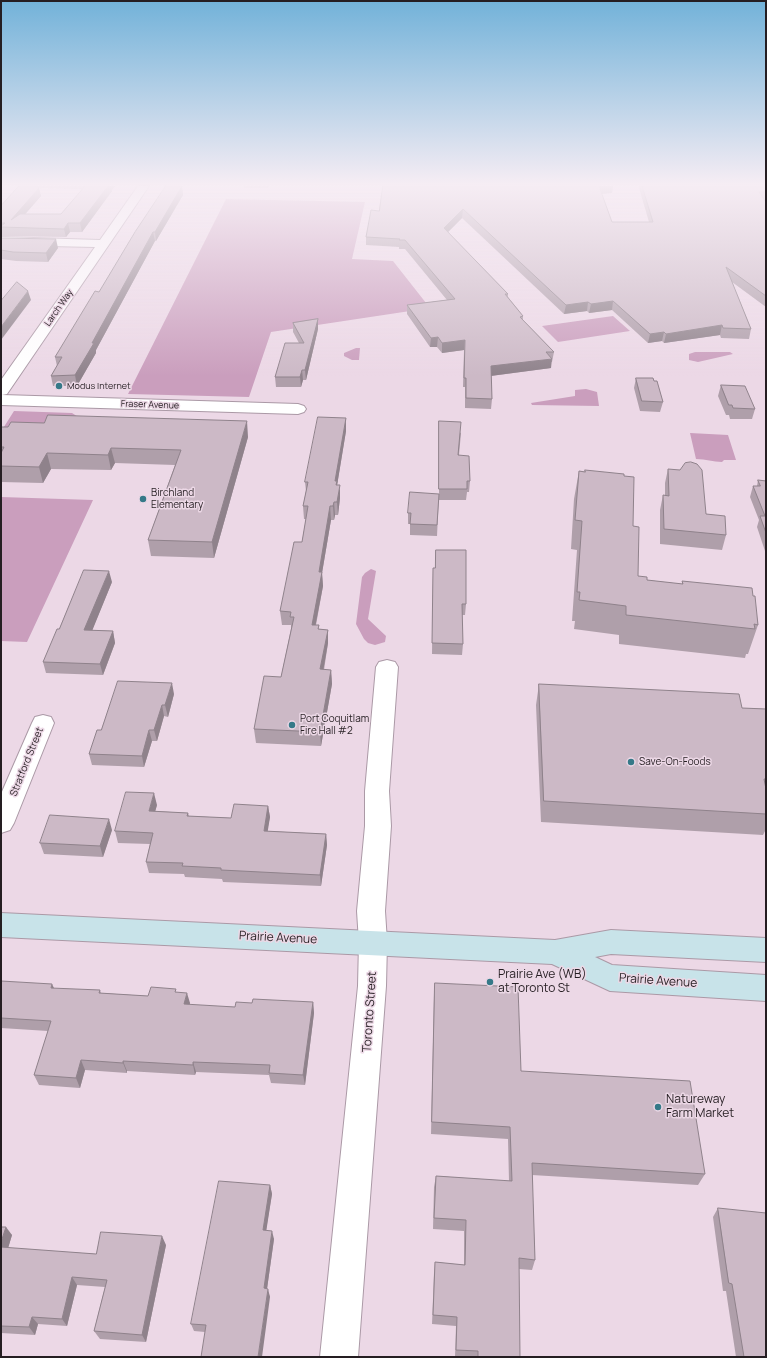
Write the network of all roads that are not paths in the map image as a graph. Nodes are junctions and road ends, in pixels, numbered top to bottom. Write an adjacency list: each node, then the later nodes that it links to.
1 (100, 249): 2 (street, Larch Way)
2 (1, 391)
3 (1, 400): 4 (street, Fraser Avenue)
4 (298, 409)
5 (387, 667): 9 (street, Toronto Street)
6 (43, 723): 7 (street, Stratford Street)
7 (1, 823)
8 (1, 925): 9 (main road, Prairie Avenue)
9 (373, 942): 11 (main road, Prairie Avenue); 13 (street, Toronto Street)
10 (766, 950): 11 (main road, Prairie Avenue)
11 (555, 952): 12 (main road, Prairie Avenue)
12 (766, 988)
13 (339, 1357)

